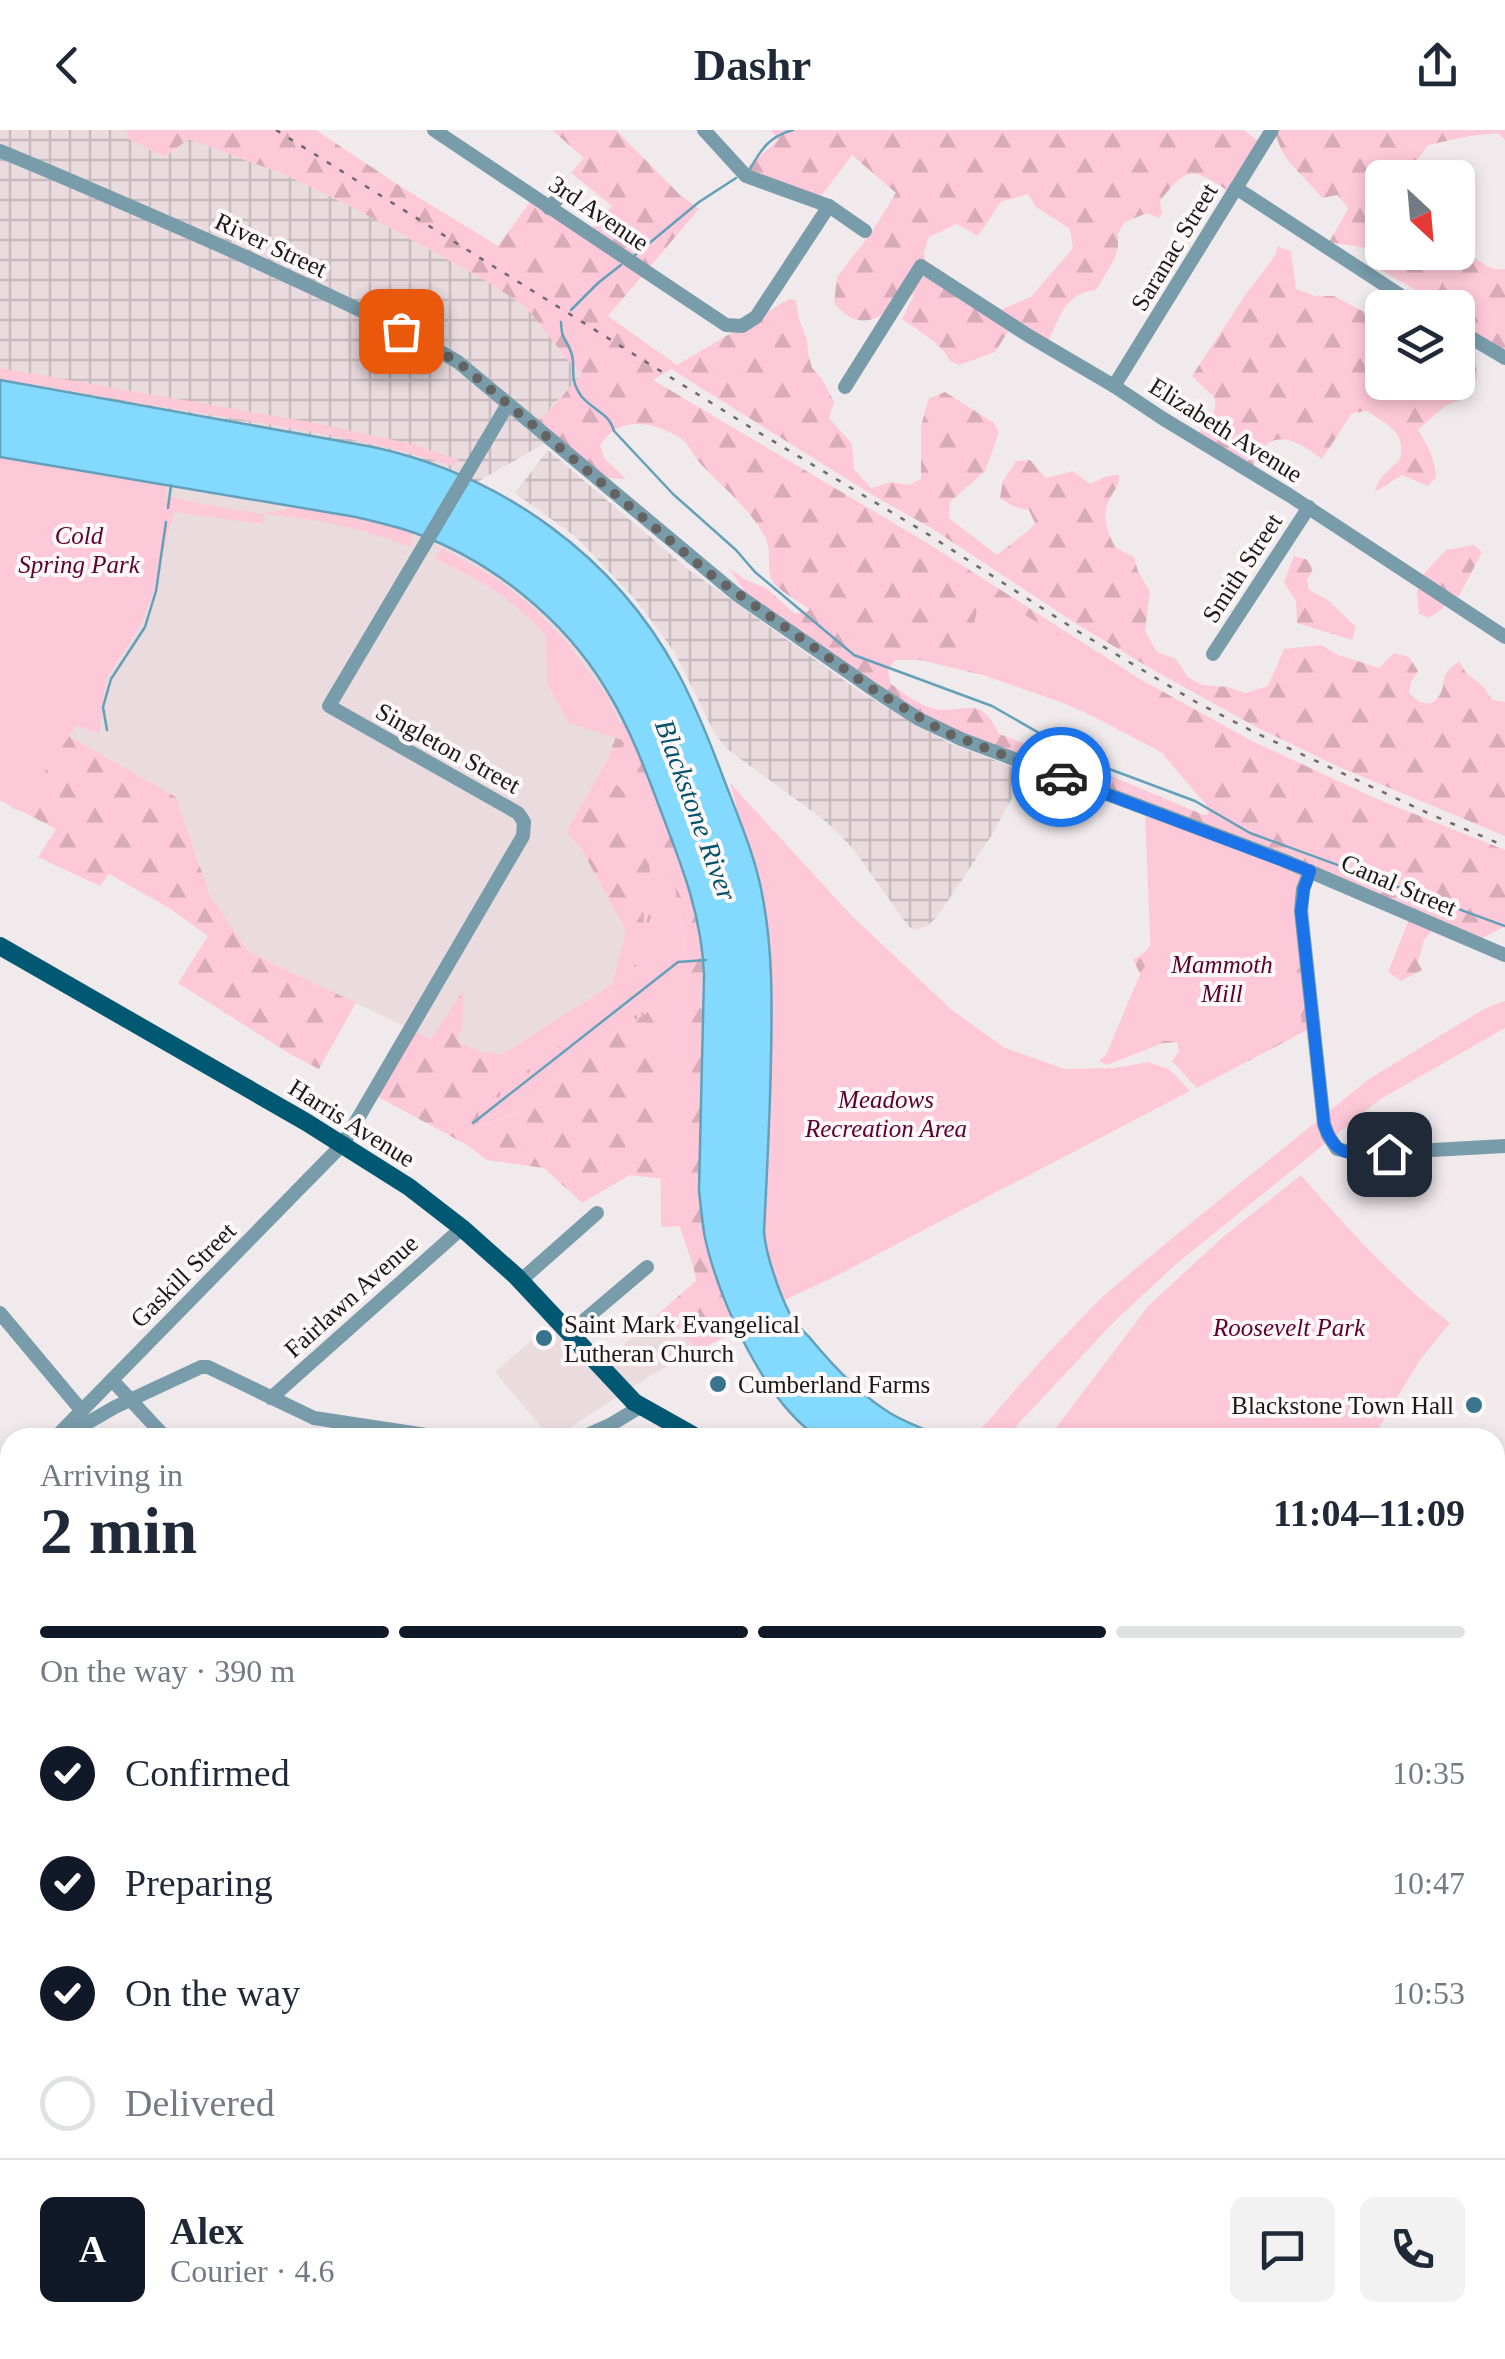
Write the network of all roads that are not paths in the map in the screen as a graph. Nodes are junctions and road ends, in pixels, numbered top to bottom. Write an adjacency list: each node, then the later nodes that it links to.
1 (434, 130): 8 (street, 3rd Avenue)
2 (704, 130): 7 (street)
3 (1272, 130): 5 (street, Saranac Street)
4 (0, 152): 15 (street, River Street)
5 (1236, 188): 10 (street); 13 (street, Saranac Street)
6 (562, 194): 8 (street)
7 (829, 206): 8 (street, 3rd Avenue); 9 (street)
8 (549, 208)
9 (865, 231)
10 (1392, 290)
11 (1475, 340): 12 (street)
12 (1505, 358)
13 (1114, 386): 14 (street, Elizabeth Avenue); 16 (street, Elizabeth Avenue)
14 (845, 387)
15 (508, 404): 19 (street, Canal Street); 22 (street, Singleton Street)
16 (1308, 507): 17 (street, Elizabeth Avenue); 18 (street, Smith Street)
17 (1505, 637)
18 (1212, 654)
19 (1310, 871): 21 (street, Canal Street); 23 (street)
20 (0, 946): 22 (main road, Harris Avenue)
21 (1505, 955)
22 (343, 1144): 25 (main road, Harris Avenue); 30 (street, Gaskill Street)
23 (1505, 1146)
24 (597, 1213): 27 (street)
25 (462, 1228): 27 (main road, Harris Avenue); 32 (street, Fairlawn Avenue)
26 (647, 1267): 29 (street)
27 (520, 1281): 29 (main road, Harris Avenue)
28 (0, 1312): 34 (street)
29 (569, 1333): 33 (main road, Harris Avenue)
30 (112, 1380): 31 (street); 34 (street, Gaskill Street)
31 (131, 1398): 32 (street); 36 (street); 37 (street)
32 (271, 1398): 38 (street)
33 (636, 1404): 39 (street); 40 (main road, Harris Avenue)
34 (82, 1411): 35 (street, Gaskill Street)
35 (67, 1428)
36 (76, 1428)
37 (157, 1428)
38 (380, 1428)
39 (603, 1428)
40 (680, 1428)

